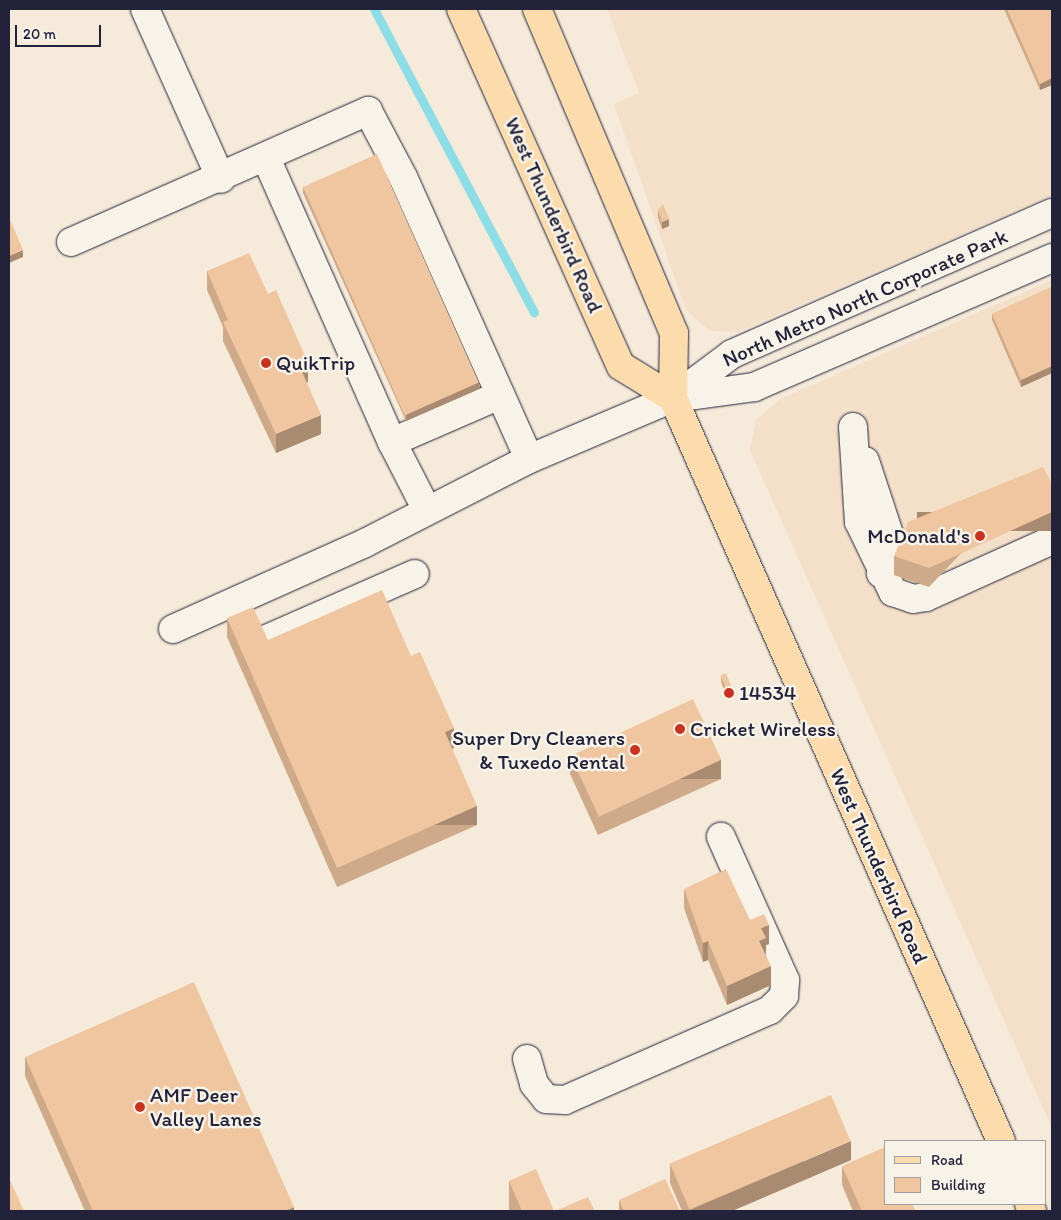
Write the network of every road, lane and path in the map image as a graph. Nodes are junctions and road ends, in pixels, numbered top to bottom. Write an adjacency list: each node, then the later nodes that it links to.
1 (145, 9): 5 (street)
2 (461, 9): 10 (main road, West Thunderbird Road)
3 (537, 9): 10 (main road, West Thunderbird Road)
4 (266, 158): 5 (street); 9 (street); 12 (street)
5 (221, 179): 7 (street)
6 (1052, 213): 10 (street, North Metro North Corporate Park)
7 (71, 242)
8 (1052, 258): 10 (street, North Metro North Corporate Park)
9 (500, 395): 12 (street); 13 (street)
10 (673, 398): 13 (street); 21 (main road, West Thunderbird Road)
11 (854, 427): 15 (street)
12 (392, 442): 14 (street)
13 (529, 459): 14 (street)
14 (427, 510): 17 (street)
15 (1052, 540)
16 (415, 574): 18 (street)
17 (173, 629)
18 (260, 642)
19 (721, 837): 20 (street)
20 (527, 1059)
21 (1001, 1140)

